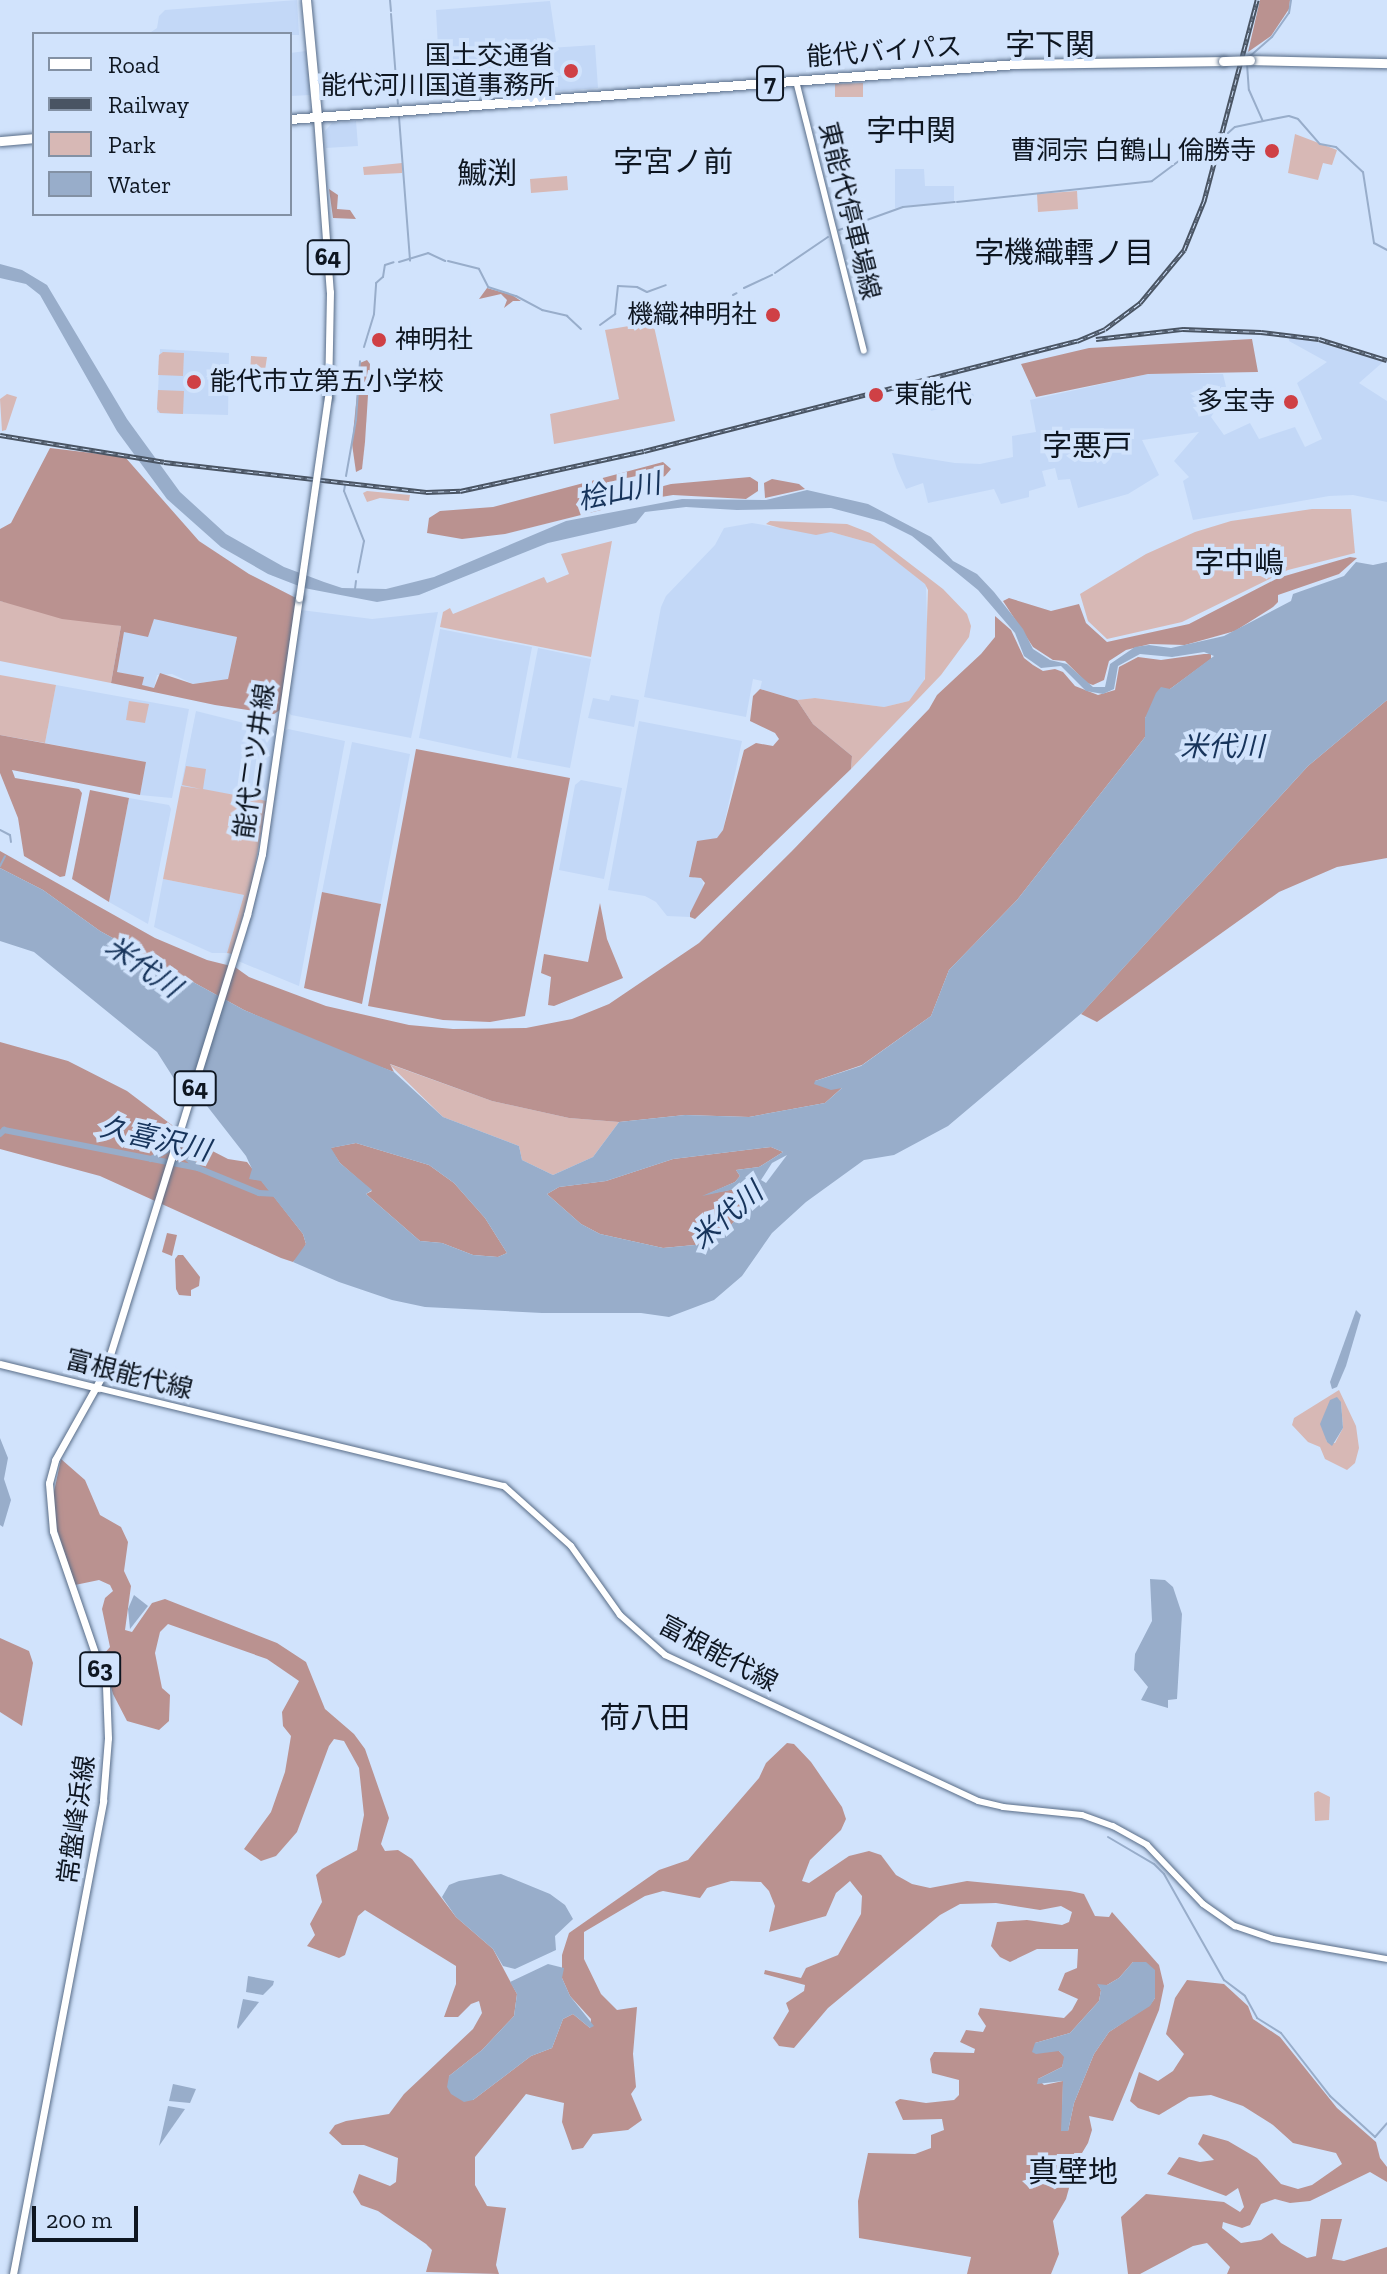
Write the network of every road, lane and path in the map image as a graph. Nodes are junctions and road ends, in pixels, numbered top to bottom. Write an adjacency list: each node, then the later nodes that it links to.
1 (308, 0): 4 (highway)
2 (1387, 63): 3 (highway, 能代バイパス / 7, bridge)
3 (796, 81): 4 (highway, 能代バイパス / 7); 8 (main road, 東能代停車場線)
4 (317, 117): 5 (highway, 能代バイパス / 7); 10 (main road, 能代二ツ井線 / 64, bridge)
5 (292, 119)
6 (32, 138): 7 (highway)
7 (0, 141)
8 (864, 351)
9 (0, 1364): 10 (main road, 富根能代線)
10 (98, 1388): 11 (main road, 富根能代線); 12 (main road, 常盤峰浜線 / 63)
11 (1387, 1959)
12 (13, 2274)

